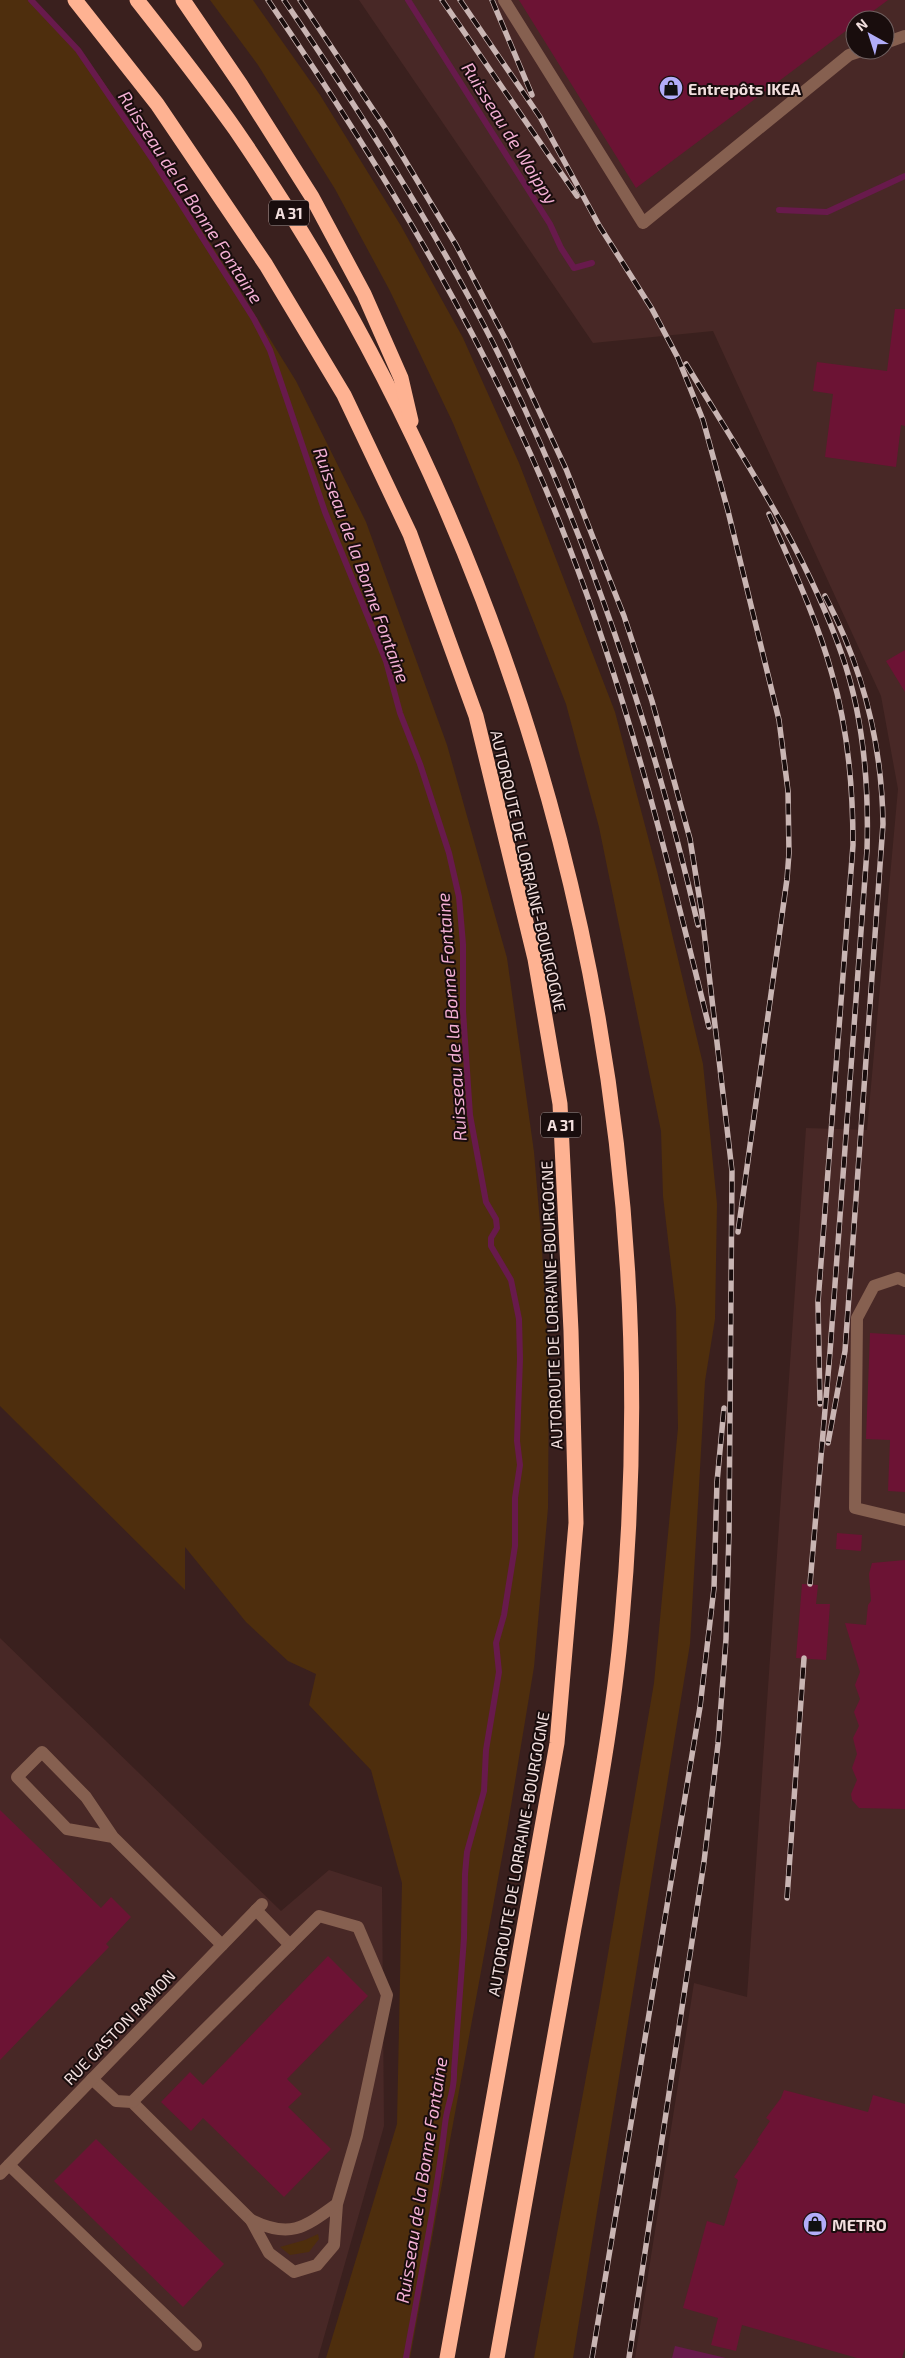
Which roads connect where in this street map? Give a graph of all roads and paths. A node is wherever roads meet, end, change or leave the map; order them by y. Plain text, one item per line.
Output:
1 (75, 0) edge
2 (137, 0) edge
3 (183, 0) edge
4 (504, 0) edge
5 (845, 58) edge
6 (416, 442) junction
7 (905, 1281) edge
8 (905, 1520) edge
9 (113, 1837) junction
10 (290, 1945) junction
11 (222, 1946) junction
12 (92, 2079) junction
13 (132, 2102) junction
14 (4, 2169) edge
15 (337, 2204) junction
16 (251, 2220) junction
17 (196, 2345) dead end
18 (447, 2358) edge
19 (497, 2358) edge

1 - 18 highway, AUTOROUTE DE LORRAINE-BOURGOGNE / A 31
2 - 6 highway, AUTOROUTE DE LORRAINE-BOURGOGNE / A 31
3 - 6 highway
4 - 5 street
6 - 19 highway, AUTOROUTE DE LORRAINE-BOURGOGNE / A 31
7 - 8 street
9 - 9 street
9 - 11 street
10 - 11 street, RUE GASTON RAMON
10 - 13 street
10 - 15 street
11 - 12 street, RUE GASTON RAMON
12 - 13 street
12 - 14 street, RUE GASTON RAMON
13 - 16 street
14 - 17 street
15 - 16 street
15 - 16 street

